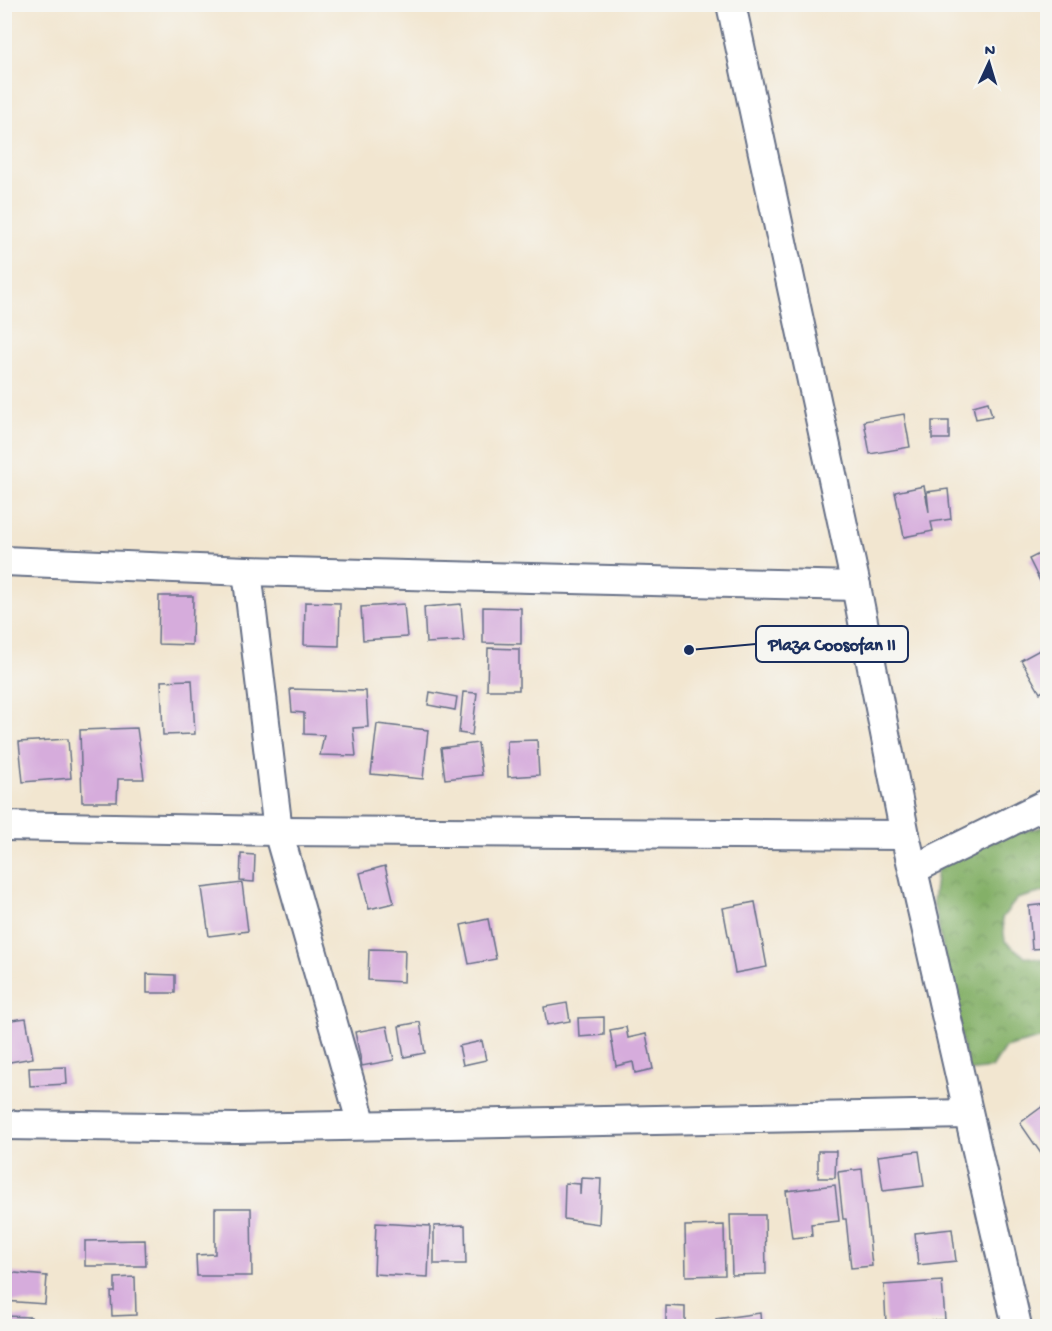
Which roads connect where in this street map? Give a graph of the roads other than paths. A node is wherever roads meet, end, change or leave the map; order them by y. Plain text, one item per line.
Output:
1 (731, 4) edge
2 (4, 561) edge
3 (247, 571) junction
4 (856, 586) junction
5 (1047, 802) edge
6 (4, 826) edge
7 (278, 831) junction
8 (905, 835) junction
9 (914, 869) junction
10 (968, 1114) junction
11 (4, 1125) edge
12 (362, 1125) junction
13 (1017, 1326) edge

1 - 4 street
2 - 3 street
3 - 4 street
3 - 7 street
4 - 8 street
5 - 9 street
6 - 7 street
7 - 8 street
7 - 12 street
8 - 9 street
9 - 10 street
10 - 12 street
10 - 13 street
11 - 12 street

